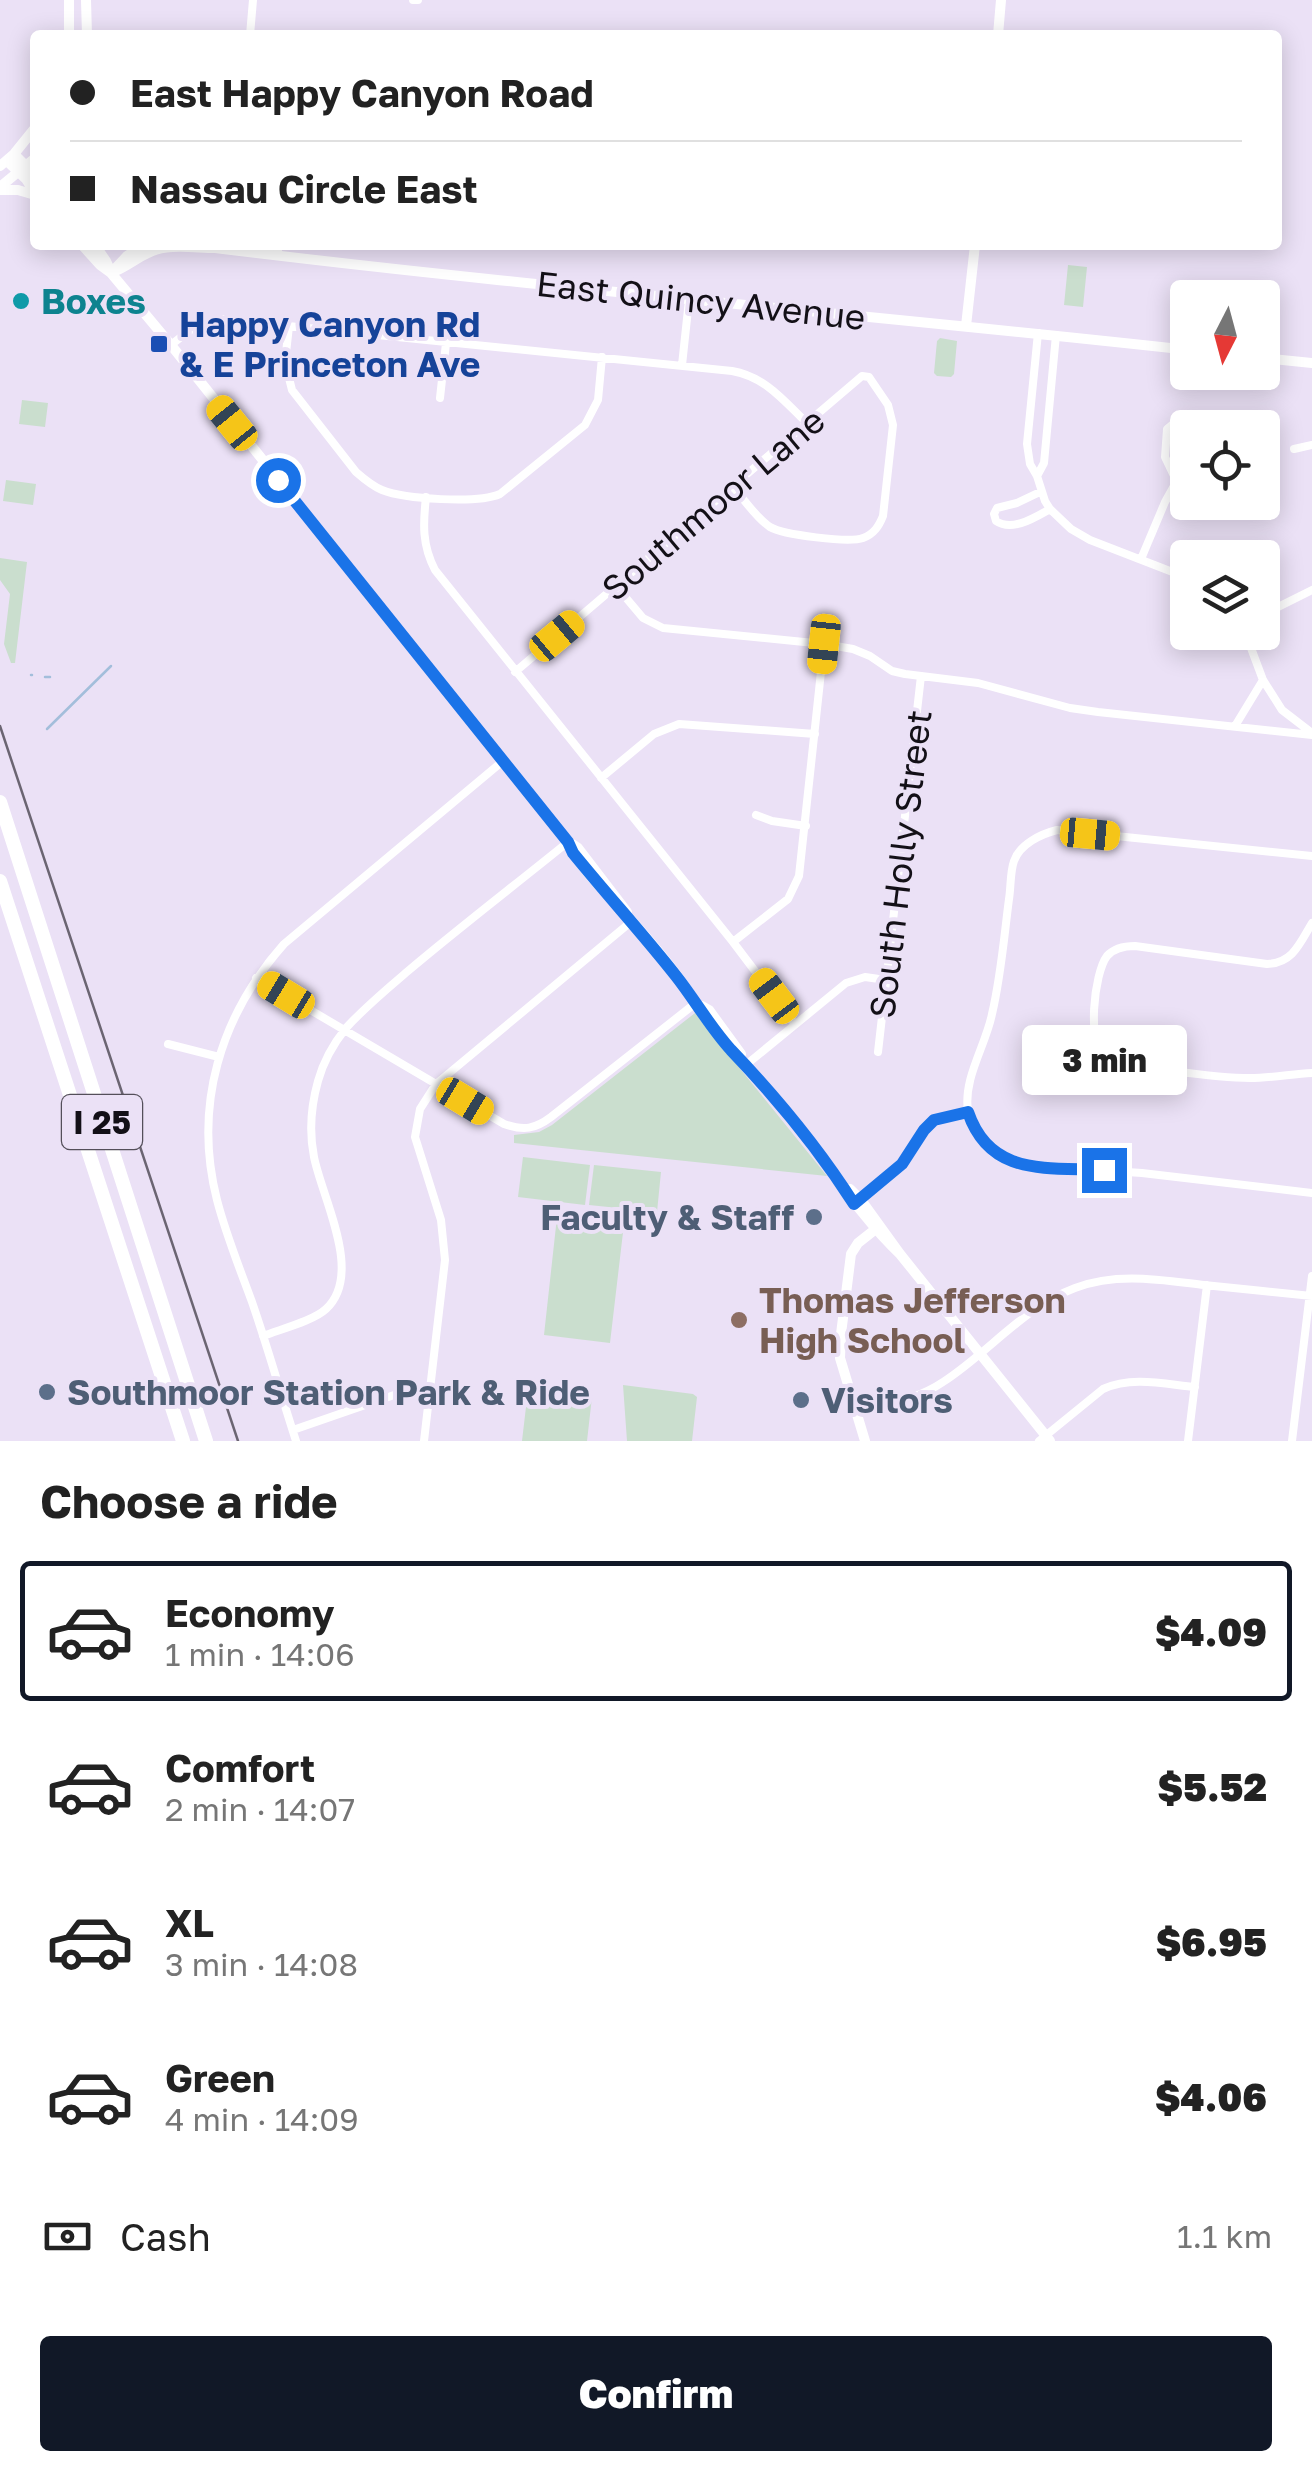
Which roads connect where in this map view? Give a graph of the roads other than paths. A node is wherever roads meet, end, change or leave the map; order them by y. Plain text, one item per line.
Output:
1 (69, 0) edge
2 (86, 0) edge
3 (252, 0) edge
4 (1002, 0) edge
5 (69, 30) edge
6 (86, 30) edge
7 (250, 30) edge
8 (999, 30) edge
9 (30, 134) edge
10 (7, 160) edge
11 (29, 168) edge
12 (0, 189) edge
13 (30, 193) edge
14 (87, 250) edge
15 (98, 250) edge
16 (137, 250) edge
17 (155, 250) edge
18 (264, 250) edge
19 (278, 250) edge
20 (974, 250) edge
21 (111, 273) junction
22 (688, 300) junction
23 (289, 326) junction
24 (966, 326) junction
25 (1038, 333) junction
26 (1056, 335) junction
27 (446, 343) junction
28 (170, 345) junction
29 (1170, 348) edge
30 (602, 357) junction
31 (1280, 360) edge
32 (1312, 363) edge
33 (682, 365) junction
34 (440, 398) dead end
35 (808, 424) junction
36 (1170, 427) edge
37 (1312, 444) edge
38 (1294, 449) dead end
39 (1170, 468) edge
40 (1037, 476) junction
41 (733, 486) junction
42 (1040, 492) junction
43 (1170, 493) edge
44 (426, 496) junction
45 (1050, 509) junction
46 (1141, 559) junction
47 (1170, 571) edge
48 (616, 586) junction
49 (1312, 590) edge
50 (1280, 606) edge
51 (824, 644) junction
52 (1252, 650) edge
53 (515, 672) junction
54 (921, 676) junction
55 (1263, 680) junction
56 (1234, 726) junction
57 (815, 734) junction
58 (1312, 734) edge
59 (503, 761) junction
60 (601, 778) junction
61 (0, 802) edge
62 (756, 815) dead end
63 (806, 826) junction
64 (568, 842) junction
65 (1312, 856) edge
66 (0, 880) edge
67 (632, 921) junction
68 (1312, 923) edge
69 (733, 942) junction
70 (256, 978) junction
71 (886, 980) junction
72 (697, 1002) junction
73 (794, 1024) junction
74 (344, 1030) junction
75 (168, 1044) dead end
76 (878, 1052) dead end
77 (219, 1058) junction
78 (747, 1064) junction
79 (1312, 1073) edge
80 (436, 1084) junction
81 (968, 1112) junction
82 (1312, 1193) edge
83 (858, 1202) junction
84 (878, 1228) junction
85 (1312, 1276) edge
86 (1207, 1285) junction
87 (1311, 1296) edge
88 (264, 1336) junction
89 (980, 1355) junction
90 (1195, 1387) junction
91 (430, 1395) junction
92 (857, 1414) junction
93 (293, 1430) junction
94 (1045, 1439) edge
95 (183, 1441) edge
96 (206, 1441) edge
97 (296, 1441) edge
98 (424, 1441) edge
99 (865, 1441) edge
100 (1188, 1441) edge
101 (1292, 1441) edge

1 - 5 street
2 - 6 street
3 - 7 street
4 - 8 street
9 - 10 street
10 - 11 street
11 - 12 street
12 - 13 street
14 - 21 street
15 - 21 street
16 - 21 street
17 - 21 street, East Quincy Avenue
18 - 19 street, East Quincy Avenue
19 - 22 street, East Quincy Avenue
20 - 24 street
21 - 28 street
22 - 24 street, East Quincy Avenue
22 - 33 street
23 - 27 street
23 - 28 street
23 - 44 street
24 - 25 street, East Quincy Avenue
25 - 26 street, East Quincy Avenue
25 - 40 street
26 - 29 street, East Quincy Avenue
26 - 40 street
27 - 30 street
27 - 34 street
28 - 59 street
30 - 33 street
30 - 44 street
31 - 32 street
33 - 35 street
35 - 41 street, Southmoor Lane
35 - 41 street, Southmoor Lane
36 - 39 street
37 - 38 street
40 - 42 street
41 - 48 street, Southmoor Lane
42 - 45 street
42 - 45 street
43 - 46 street
44 - 53 street
45 - 46 street
46 - 47 street
48 - 51 street
48 - 53 street, Southmoor Lane
49 - 50 street
51 - 54 street
51 - 57 street
52 - 55 street
53 - 60 street
54 - 56 street
54 - 71 street, South Holly Street
55 - 56 street
55 - 58 street
56 - 58 street
57 - 60 street
57 - 63 street
59 - 64 street
59 - 70 street
60 - 69 street
61 - 96 highway, I 25
62 - 63 street
63 - 69 street
64 - 67 street
64 - 74 street
65 - 81 street
66 - 95 highway, I 25
67 - 72 street
67 - 80 street
68 - 79 street
69 - 73 street
70 - 74 street
70 - 77 street
71 - 73 street
71 - 76 street, South Holly Street
72 - 78 street
72 - 80 street
73 - 78 street
74 - 80 street
74 - 88 street
75 - 77 street
77 - 88 street
78 - 83 street
80 - 91 street
81 - 82 street
81 - 83 street
83 - 84 street
84 - 89 street
84 - 92 street
85 - 87 street
86 - 87 street
86 - 89 street
86 - 90 street
87 - 101 street
88 - 93 street
89 - 92 street
89 - 94 street
90 - 94 street
90 - 100 street
91 - 93 street
91 - 98 street
92 - 99 street
93 - 97 street

